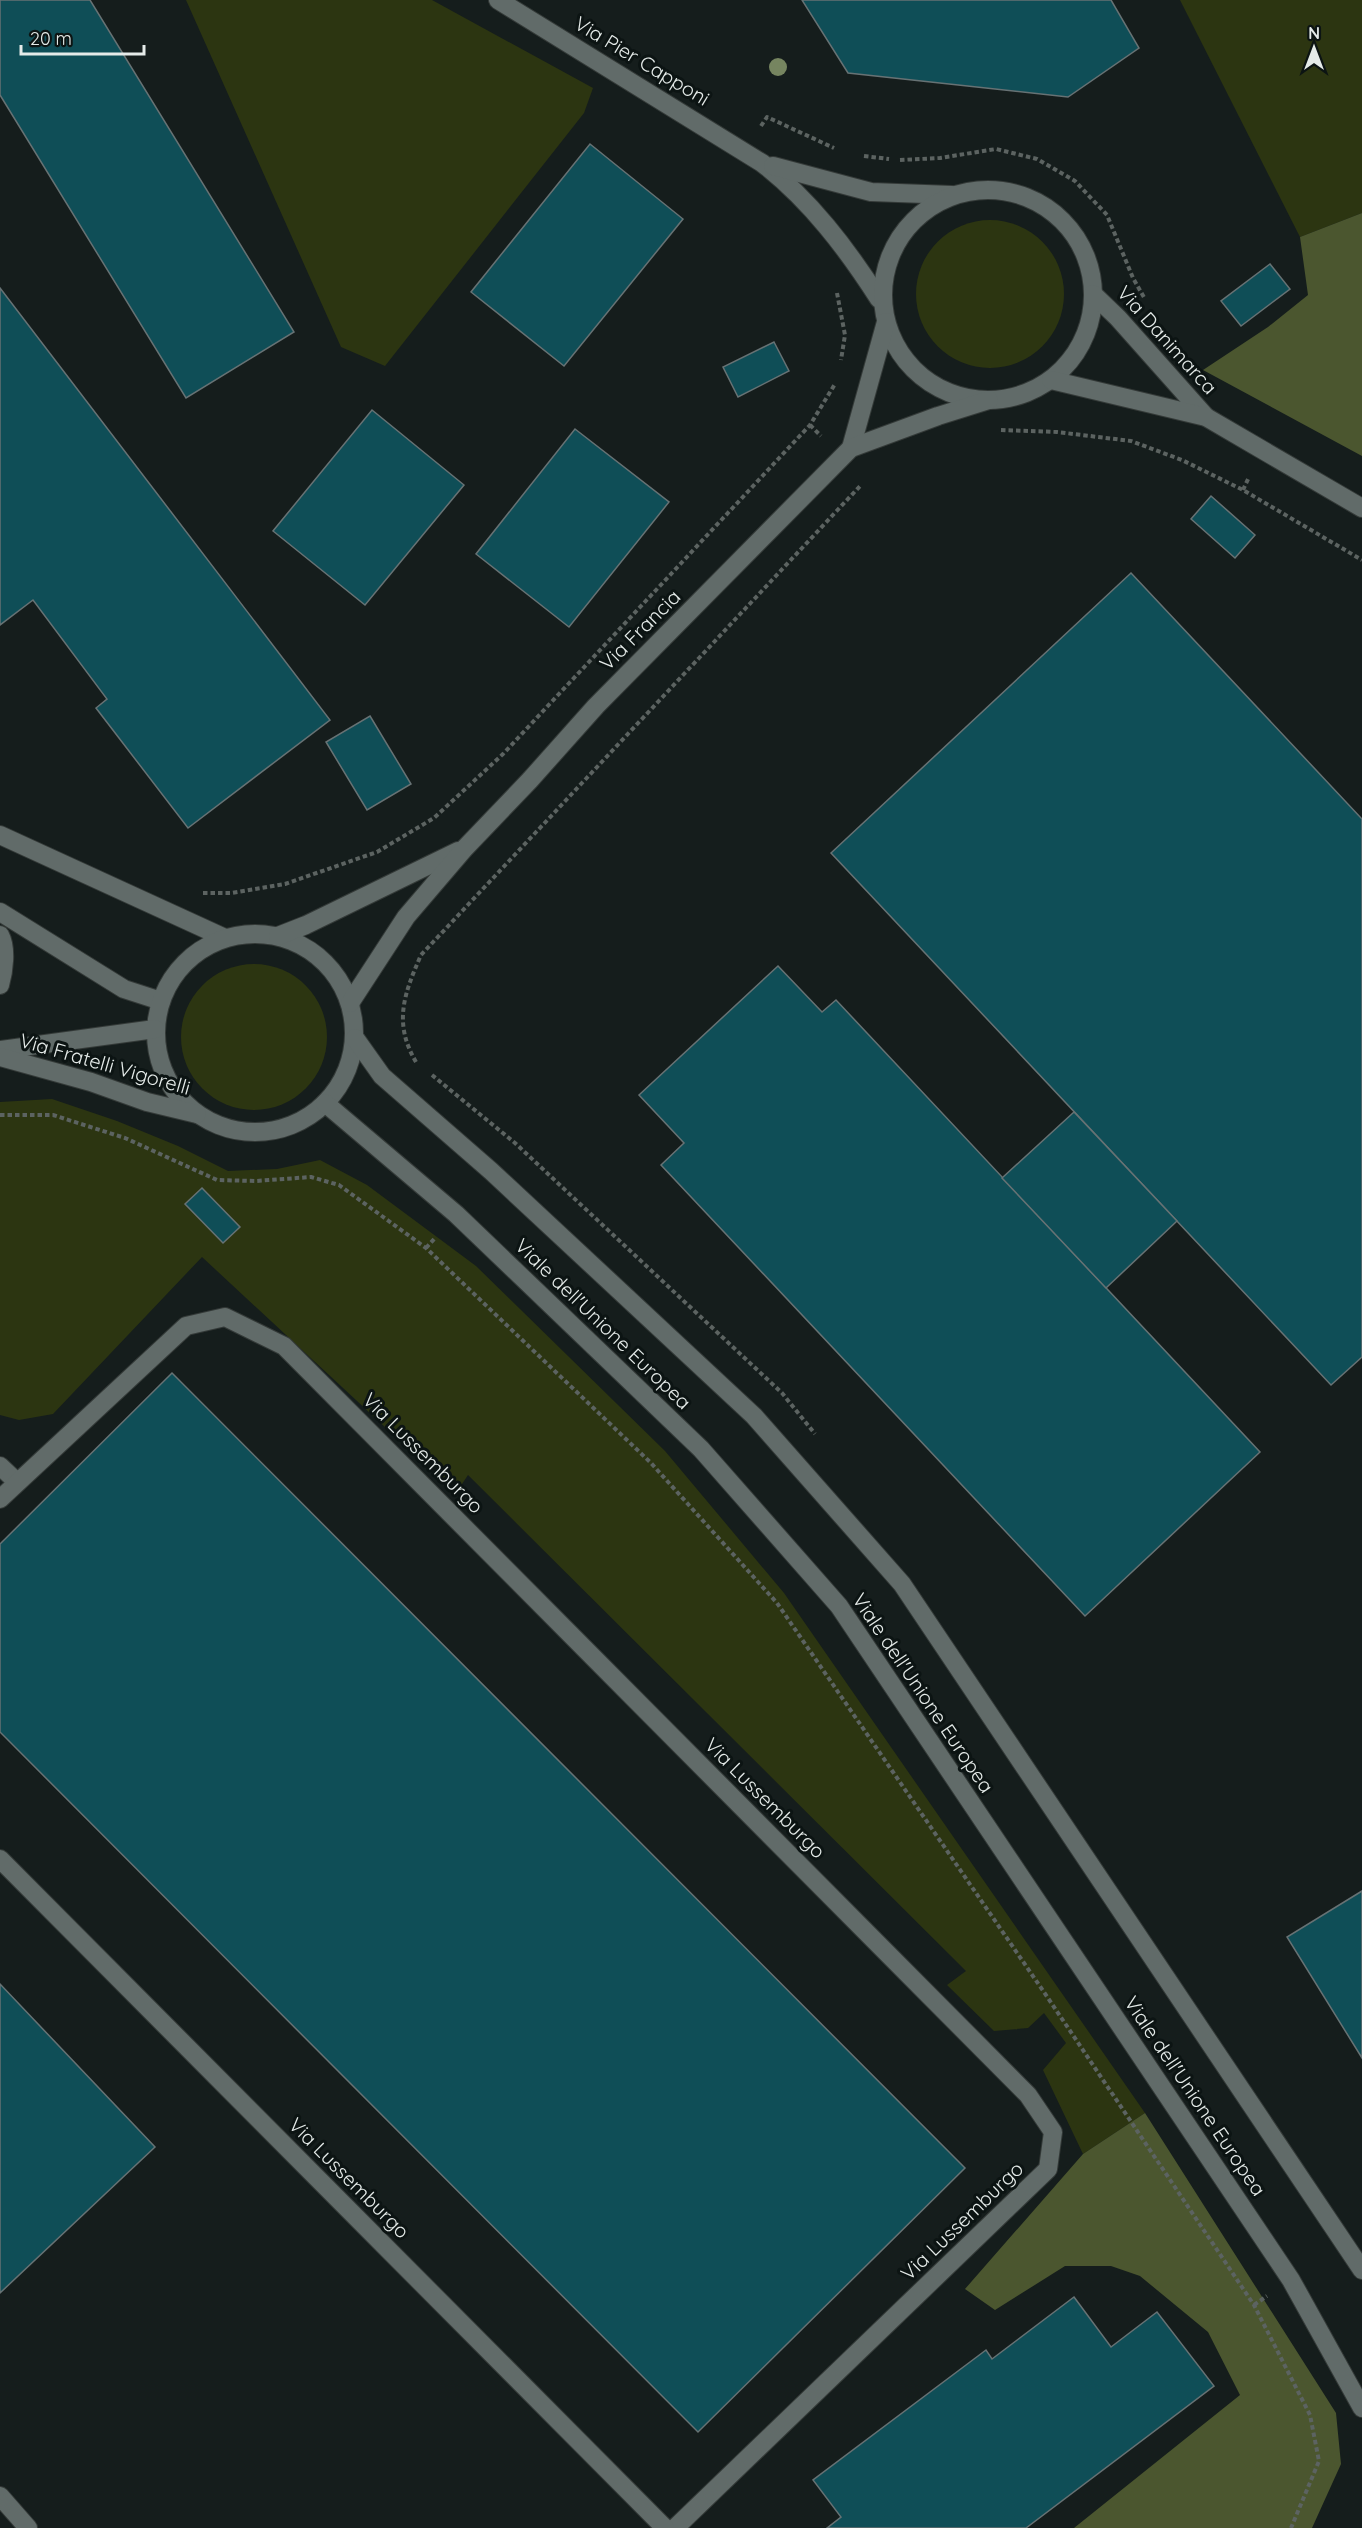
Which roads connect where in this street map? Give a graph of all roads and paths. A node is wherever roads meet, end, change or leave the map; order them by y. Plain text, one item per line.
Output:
1 (498, 0) edge
2 (767, 117) dead end
3 (844, 153) dead end
4 (854, 154) dead end
5 (762, 163) junction
6 (957, 195) junction
7 (836, 289) dead end
8 (1094, 294) junction
9 (879, 299) junction
10 (1148, 303) dead end
11 (886, 322) junction
12 (840, 368) dead end
13 (838, 380) dead end
14 (1051, 380) junction
15 (988, 400) junction
16 (1206, 417) junction
17 (992, 430) dead end
18 (851, 448) junction
19 (865, 481) dead end
20 (1362, 508) edge
21 (1362, 560) edge
22 (0, 835) edge
23 (465, 848) junction
24 (199, 893) dead end
25 (0, 912) edge
26 (0, 935) edge
27 (278, 936) junction
28 (225, 938) junction
29 (0, 985) edge
30 (161, 1000) junction
31 (350, 1003) junction
32 (155, 1029) junction
33 (355, 1038) junction
34 (0, 1050) edge
35 (0, 1057) edge
36 (325, 1103) junction
37 (197, 1114) junction
38 (0, 1115) edge
39 (817, 1437) dead end
40 (0, 1466) edge
41 (17, 1482) junction
42 (0, 1499) edge
43 (0, 1859) edge
44 (1362, 2270) edge
45 (1362, 2408) edge
46 (0, 2496) edge
47 (28, 2528) edge
48 (665, 2528) edge
49 (675, 2528) edge
50 (1291, 2528) edge

1 - 5 street, Via Pier Capponi
2 - 3 path
4 - 10 path
5 - 6 street, Via Pier Capponi
5 - 9 street, Via Pier Capponi
6 - 8 street, Via Pier Capponi
6 - 9 street, Via Pier Capponi
7 - 12 path
8 - 14 street, Via Pier Capponi
8 - 16 street, Via Danimarca
9 - 11 street, Via Pier Capponi
11 - 15 street, Via Pier Capponi
11 - 18 street, Via Francia
13 - 24 path
14 - 15 street, Via Pier Capponi
14 - 16 street, Via Danimarca
15 - 18 street, Via Francia
16 - 20 street, Via Danimarca
17 - 21 path
18 - 23 street, Via Francia
19 - 39 path
22 - 28 street
23 - 27 street, Via Francia
23 - 31 street, Via Francia
25 - 30 street
26 - 29 street
27 - 28 street, Viale dell'Unione Europea
27 - 31 street, Viale dell'Unione Europea
28 - 30 street, Viale dell'Unione Europea
30 - 32 street, Viale dell'Unione Europea
31 - 33 street, Viale dell'Unione Europea
32 - 34 street, Via Fratelli Vigorelli
32 - 37 street, Viale dell'Unione Europea
33 - 36 street, Viale dell'Unione Europea
33 - 44 street, Viale dell'Unione Europea
35 - 37 street, Via Fratelli Vigorelli
36 - 37 street, Viale dell'Unione Europea
36 - 45 street, Viale dell'Unione Europea
38 - 50 path
40 - 41 street
41 - 42 street, Via Lussemburgo
41 - 49 street, Via Lussemburgo
43 - 48 street, Via Lussemburgo
46 - 47 street

